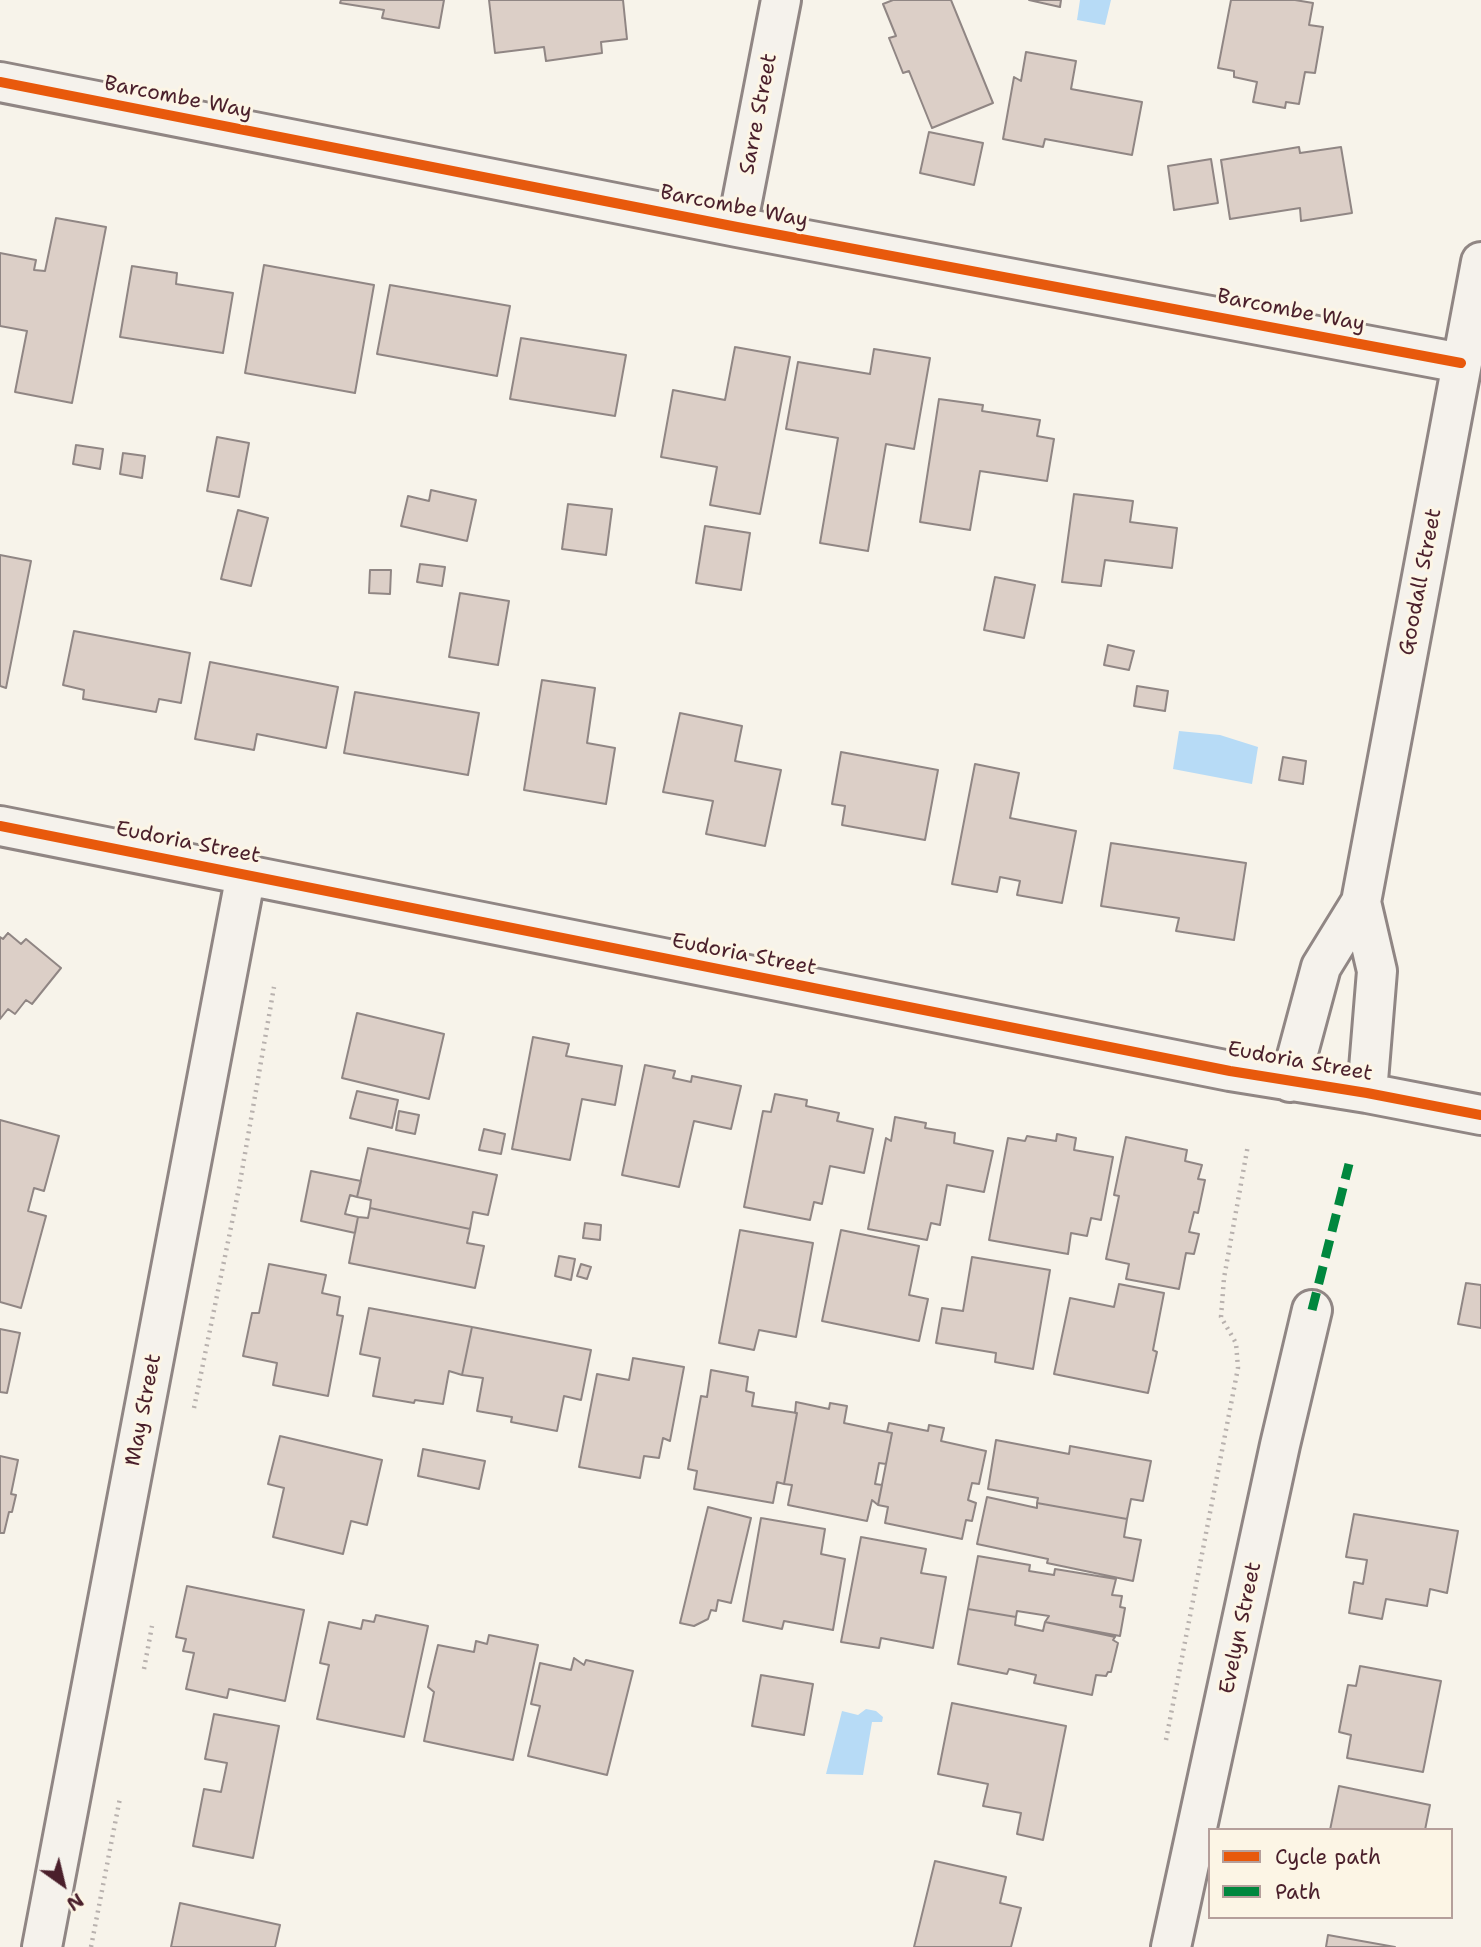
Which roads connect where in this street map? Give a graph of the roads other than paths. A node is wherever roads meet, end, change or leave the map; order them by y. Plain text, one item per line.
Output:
1 (781, 0) edge
2 (1, 82) edge
3 (737, 227) junction
4 (1481, 262) edge
5 (1461, 363) junction
6 (0, 826) edge
7 (246, 874) junction
8 (1361, 902) junction
9 (1290, 1082) junction
10 (1367, 1093) junction
11 (1481, 1115) edge
12 (1312, 1310) dead end
13 (42, 1947) edge
14 (1171, 1947) edge

1 - 3 street, Sarre Street
2 - 3 street, Barcombe Way
3 - 5 street, Barcombe Way
4 - 5 street, Goodall Street
5 - 8 street, Goodall Street
6 - 7 street, Eudoria Street
7 - 9 street, Eudoria Street
7 - 13 street, May Street
8 - 9 street, Goodall Street
8 - 10 street, Goodall Street
9 - 10 street, Eudoria Street
10 - 11 street, Eudoria Street
12 - 14 street, Evelyn Street

